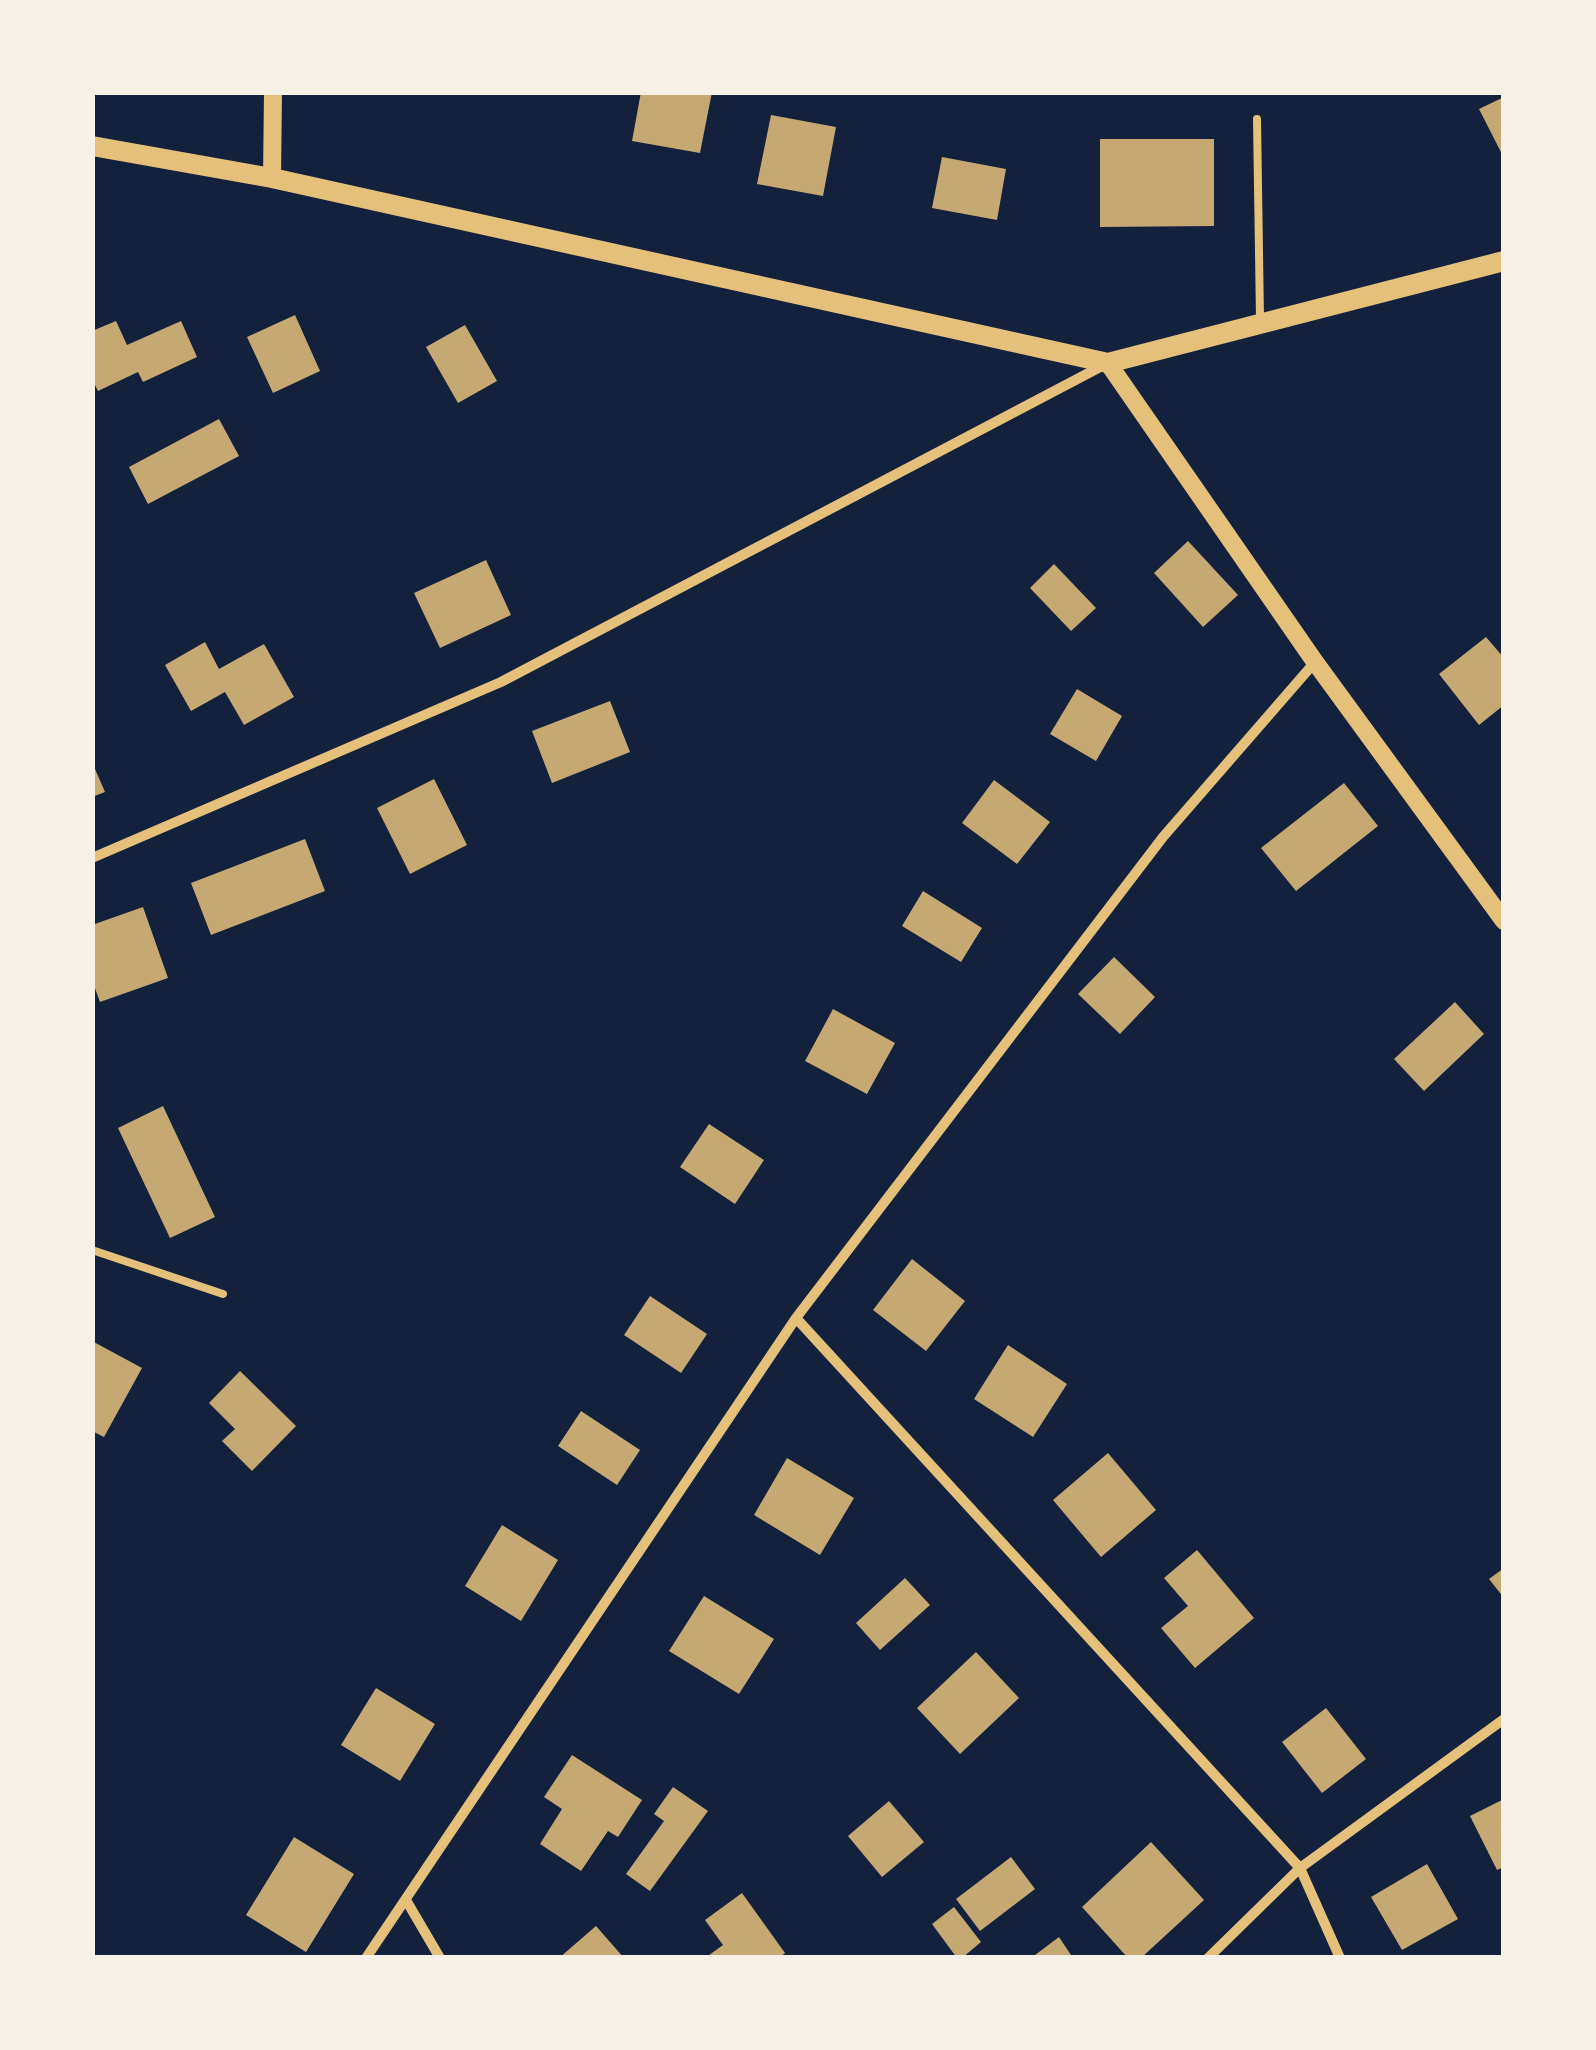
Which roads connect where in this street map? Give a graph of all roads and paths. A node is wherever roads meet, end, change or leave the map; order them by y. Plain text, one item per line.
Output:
1 (273, 92) edge
2 (1257, 119) dead end
3 (92, 146) edge
4 (272, 178) junction
5 (1504, 261) edge
6 (1260, 324) junction
7 (1108, 363) junction
8 (1315, 662) junction
9 (92, 858) edge
10 (1504, 921) edge
11 (92, 1250) edge
12 (223, 1294) dead end
13 (796, 1318) junction
14 (1504, 1718) edge
15 (1300, 1868) junction
16 (406, 1900) junction
17 (366, 1958) edge
18 (440, 1958) edge
19 (1208, 1958) edge
20 (1340, 1958) edge

1 - 4 street
2 - 6 lane
3 - 4 main road
4 - 7 main road
5 - 6 main road
6 - 7 main road
7 - 8 street
7 - 9 street
8 - 10 street
8 - 13 street
11 - 12 lane
13 - 15 street
13 - 16 street
14 - 15 street
15 - 19 street
15 - 20 street
16 - 17 street
16 - 18 street

